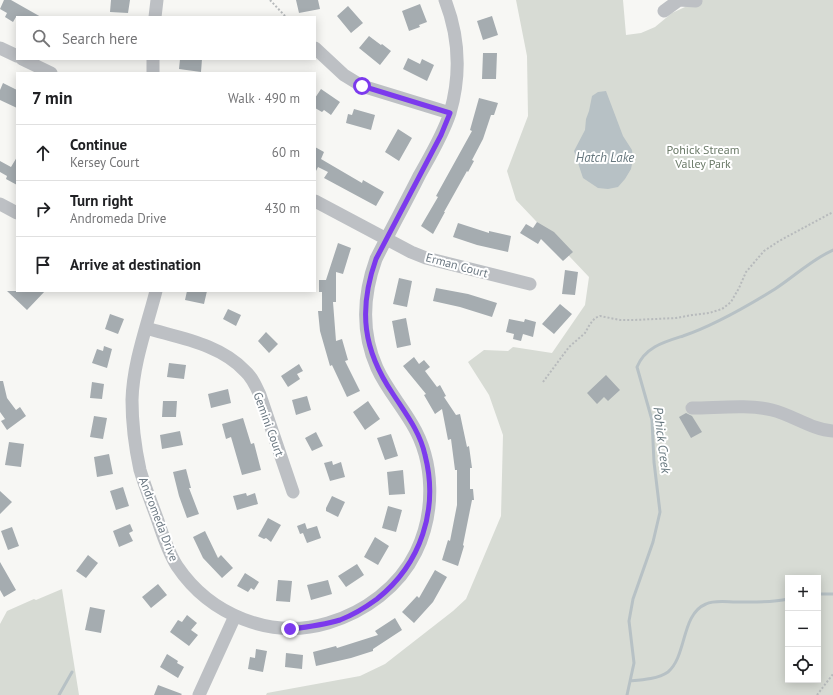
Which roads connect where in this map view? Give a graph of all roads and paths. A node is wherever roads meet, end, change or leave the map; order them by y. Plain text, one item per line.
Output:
1 (156, 0) edge
2 (270, 0) edge
3 (445, 0) edge
4 (679, 0) edge
5 (696, 1) edge
6 (664, 11) dead end
7 (155, 16) edge
8 (285, 16) edge
9 (0, 48) edge
10 (316, 49) edge
11 (16, 56) edge
12 (24, 60) edge
13 (153, 60) edge
14 (49, 72) edge
15 (153, 72) edge
16 (450, 113) junction
17 (316, 202) edge
18 (0, 204) edge
19 (16, 212) edge
20 (833, 212) edge
21 (386, 238) junction
22 (530, 284) dead end
23 (156, 292) edge
24 (146, 328) junction
25 (542, 382) dead end
26 (692, 408) dead end
27 (833, 431) edge
28 (293, 492) dead end
29 (235, 616) junction
30 (833, 674) edge
31 (199, 695) edge
32 (817, 695) edge

1 - 7 street
2 - 8 path
3 - 16 street, Andromeda Drive
4 - 5 street
4 - 6 street
9 - 11 street
10 - 16 street
12 - 14 street
13 - 15 street
16 - 21 street, Andromeda Drive
17 - 21 street, Erman Court
18 - 19 street
20 - 25 path
21 - 22 street, Erman Court
21 - 29 street, Andromeda Drive
23 - 24 street, Andromeda Drive
24 - 28 street, Gemini Court
24 - 29 street, Andromeda Drive
26 - 27 street
29 - 31 street
30 - 32 path

